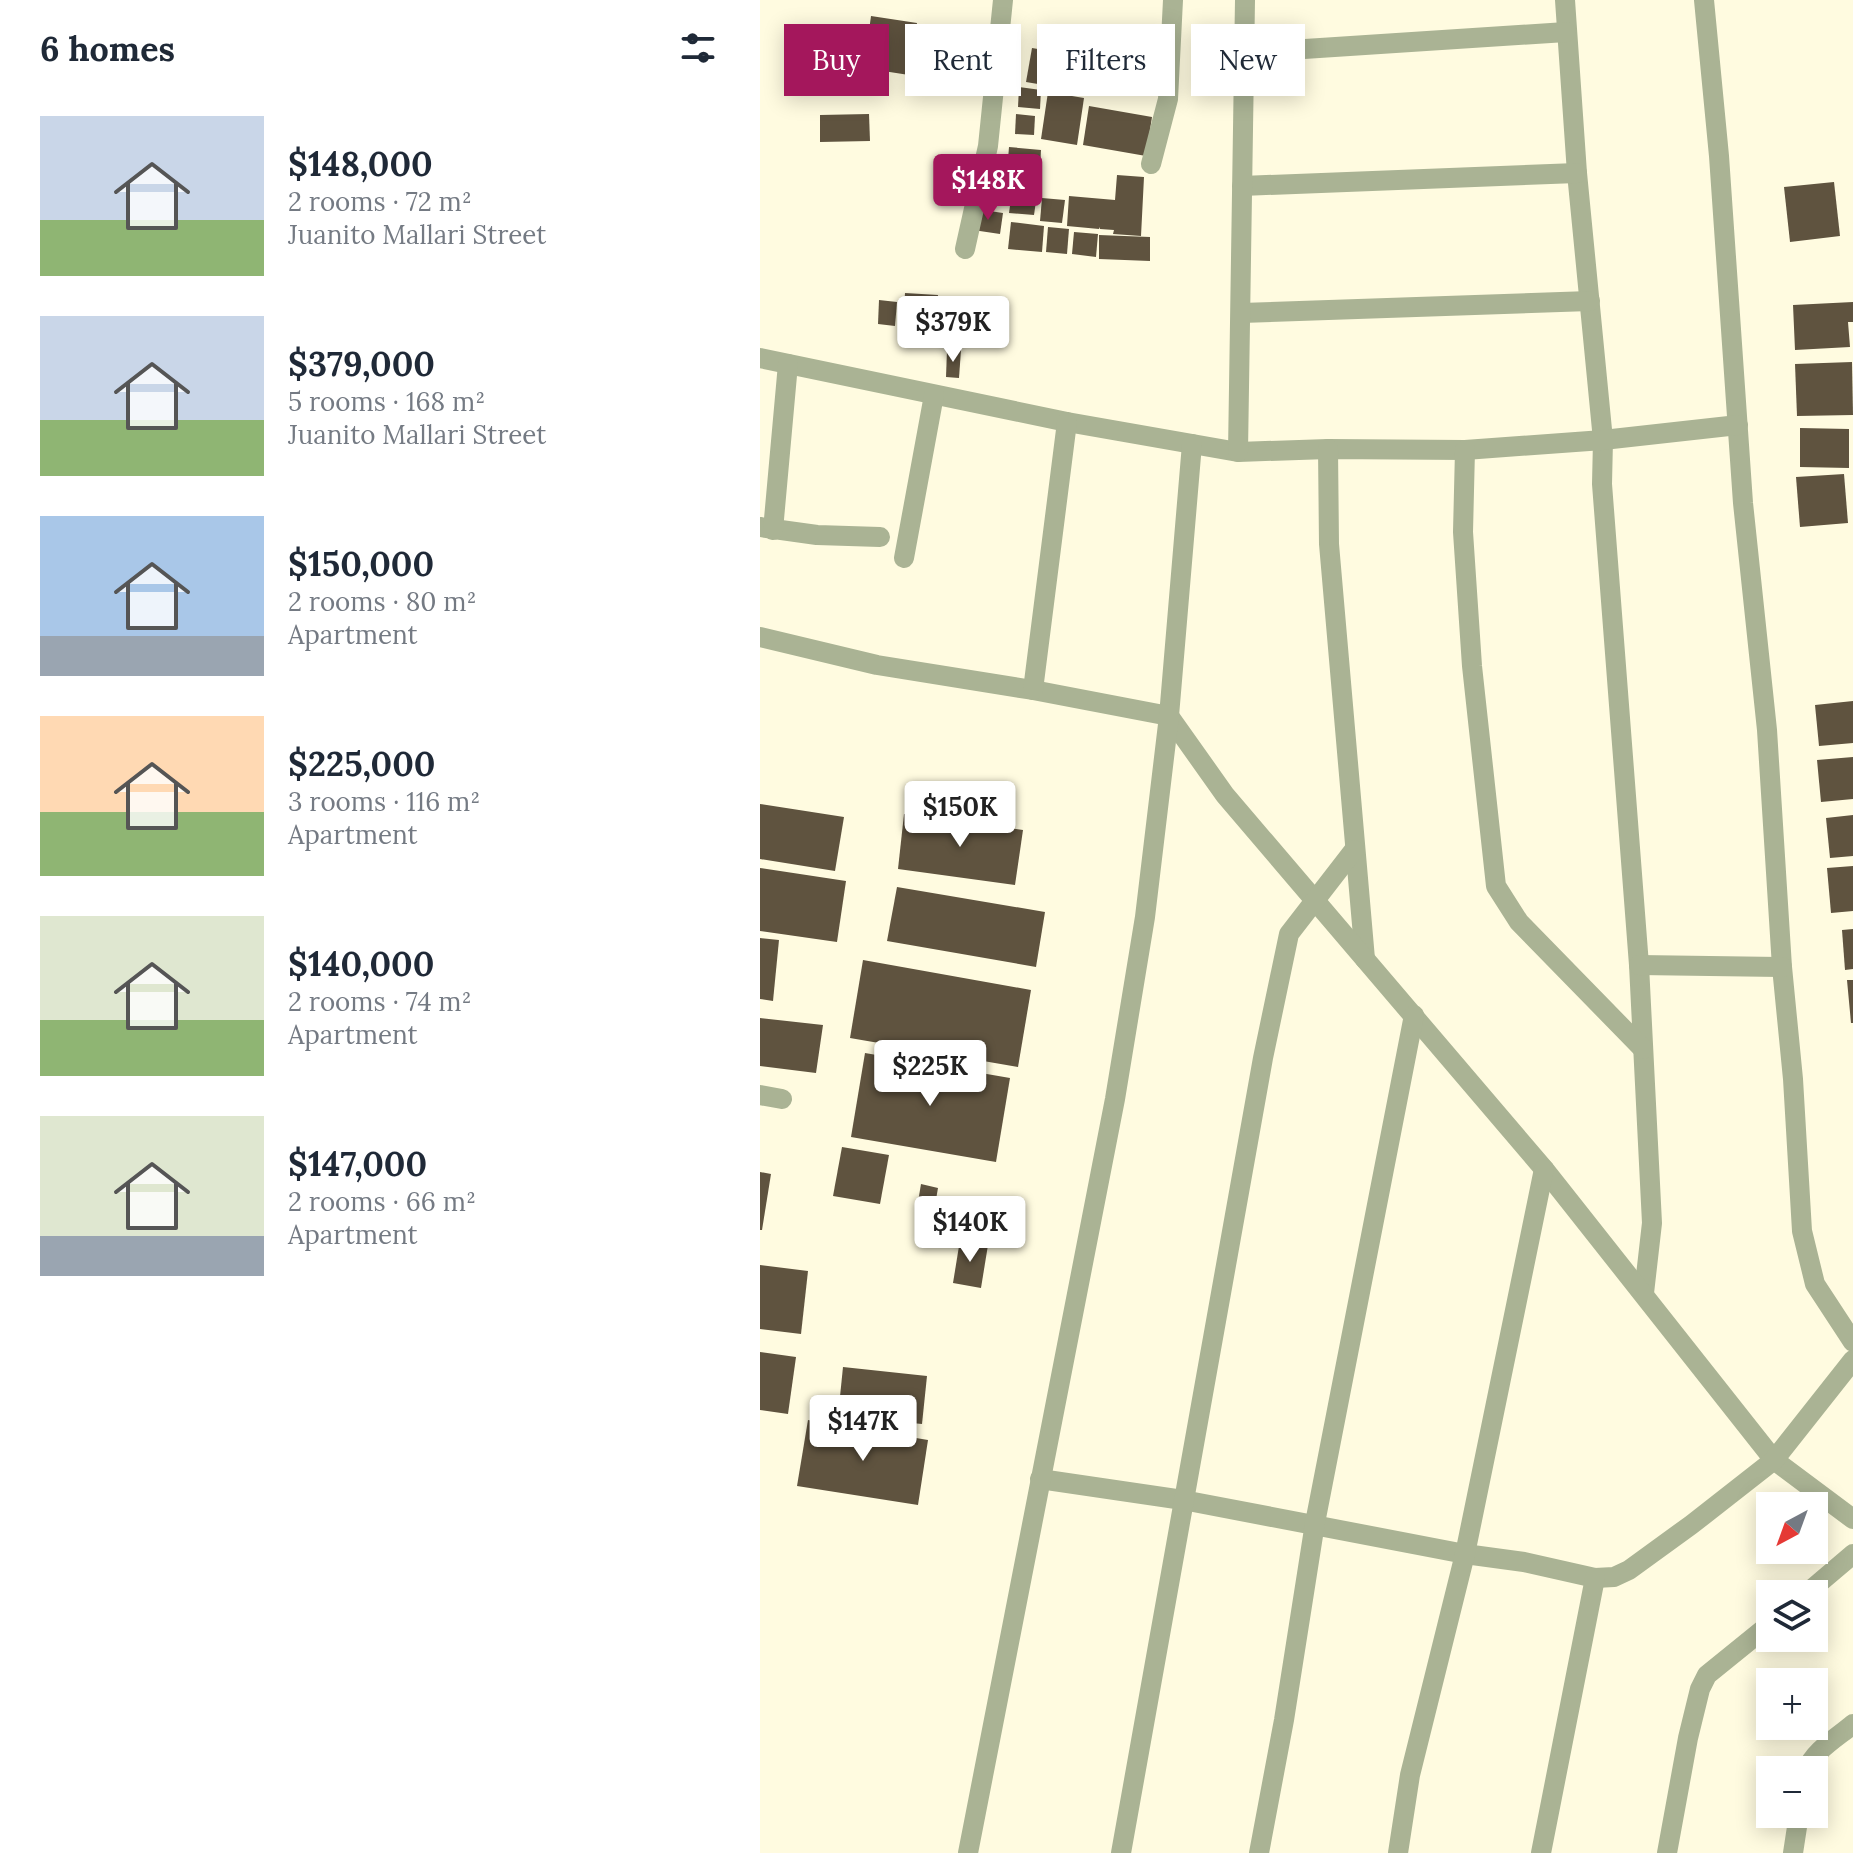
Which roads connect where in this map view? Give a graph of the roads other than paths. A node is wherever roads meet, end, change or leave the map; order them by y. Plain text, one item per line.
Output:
1 (1003, 0) edge
2 (1173, 0) edge
3 (1245, 0) edge
4 (1565, 0) edge
5 (1704, 0) edge
6 (1244, 24) edge
7 (1566, 32) junction
8 (1305, 49) edge
9 (1242, 96) edge
10 (1151, 164) dead end
11 (1577, 173) junction
12 (1242, 186) junction
13 (965, 249) dead end
14 (1590, 301) junction
15 (1241, 313) junction
16 (760, 358) edge
17 (788, 364) junction
18 (934, 395) junction
19 (1067, 422) junction
20 (1738, 425) junction
21 (1603, 440) junction
22 (1192, 444) junction
23 (1328, 449) junction
24 (1465, 450) junction
25 (1238, 452) junction
26 (767, 529) edge
27 (880, 537) dead end
28 (904, 558) dead end
29 (760, 637) edge
30 (1033, 690) junction
31 (1169, 716) junction
32 (1354, 850) junction
33 (1315, 902) junction
34 (1365, 959) junction
35 (1639, 965) junction
36 (1782, 967) junction
37 (1414, 1015) junction
38 (1643, 1049) junction
39 (760, 1095) edge
40 (782, 1099) dead end
41 (1544, 1169) junction
42 (1644, 1293) junction
43 (1853, 1342) edge
44 (1853, 1360) edge
45 (1774, 1460) junction
46 (1040, 1479) junction
47 (1183, 1500) junction
48 (1853, 1519) edge
49 (1315, 1523) junction
50 (1465, 1554) junction
51 (1853, 1554) edge
52 (1595, 1578) junction
53 (1822, 1580) edge
54 (1756, 1635) edge
55 (1853, 1724) edge
56 (1816, 1756) edge
57 (1797, 1828) edge
58 (968, 1853) edge
59 (1121, 1853) edge
60 (1259, 1853) edge
61 (1398, 1853) edge
62 (1541, 1853) edge
63 (1667, 1853) edge
64 (1793, 1853) edge

1 - 13 street
2 - 10 street
3 - 6 street
4 - 7 street
5 - 20 street
7 - 8 street
7 - 11 street
9 - 12 street
11 - 12 street
11 - 14 street
12 - 15 street
14 - 15 street
14 - 21 street
15 - 25 street
16 - 17 street
17 - 18 street
17 - 26 street
18 - 19 street
18 - 28 street
19 - 22 street
19 - 30 street
20 - 21 street
20 - 36 street
21 - 24 street
21 - 35 street
22 - 25 street
22 - 31 street
23 - 24 street
23 - 25 street
23 - 32 street
24 - 38 street
26 - 27 street
29 - 30 street
30 - 31 street
31 - 33 street
31 - 46 street
32 - 33 street
32 - 34 street
33 - 34 street
33 - 47 street
34 - 37 street
35 - 36 street
35 - 38 street
36 - 43 street
37 - 41 street
37 - 49 street
38 - 42 street
39 - 40 street
41 - 42 street
41 - 50 street
42 - 45 street
44 - 45 street
45 - 48 street
45 - 52 street
46 - 47 street
46 - 58 street
47 - 49 street
47 - 59 street
49 - 50 street
49 - 60 street
50 - 52 street
50 - 61 street
51 - 53 street
52 - 62 street
54 - 63 street
55 - 56 street
57 - 64 street

